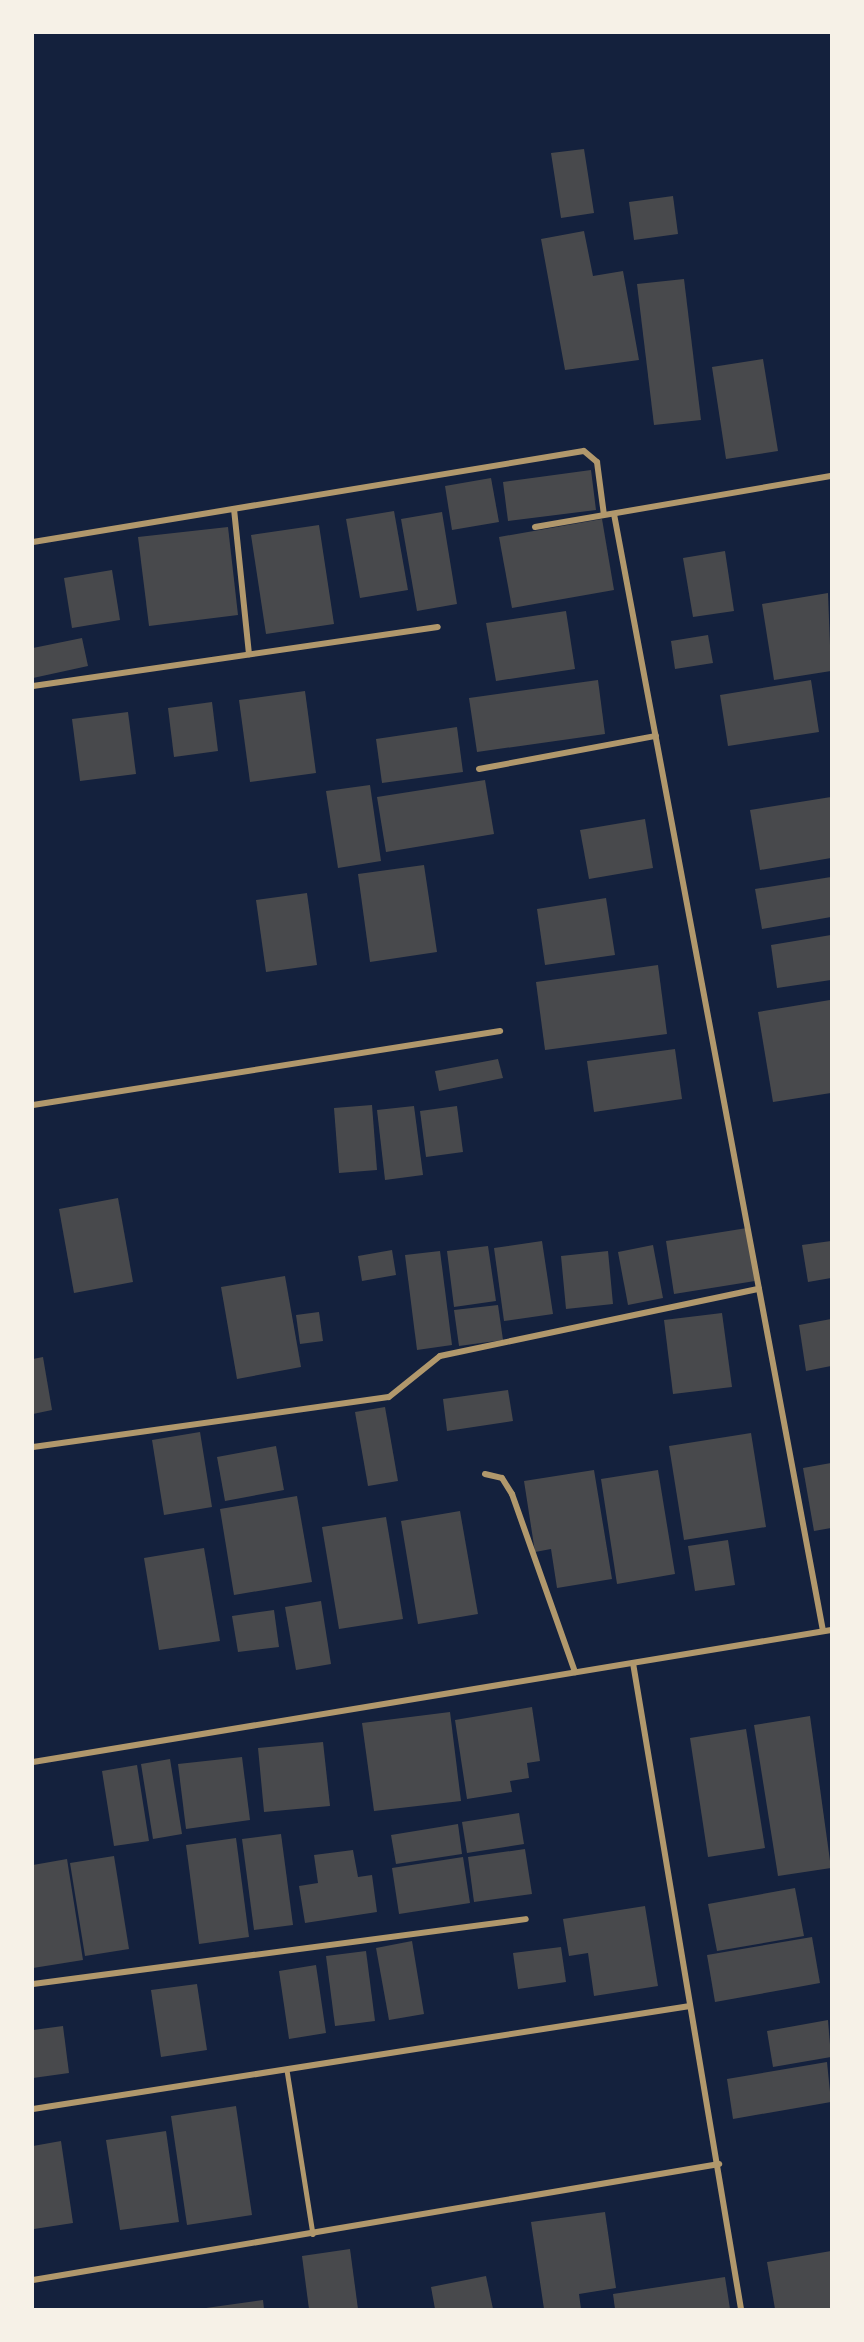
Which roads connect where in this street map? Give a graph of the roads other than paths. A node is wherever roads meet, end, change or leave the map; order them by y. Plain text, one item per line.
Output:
1 (831, 476) edge
2 (234, 509) junction
3 (614, 514) junction
4 (604, 515) junction
5 (535, 527) dead end
6 (33, 542) edge
7 (438, 627) dead end
8 (249, 654) junction
9 (33, 686) edge
10 (656, 736) junction
11 (479, 769) dead end
12 (500, 1031) dead end
13 (33, 1105) edge
14 (759, 1289) junction
15 (33, 1447) edge
16 (485, 1474) dead end
17 (831, 1630) edge
18 (823, 1631) junction
19 (633, 1663) junction
20 (575, 1672) junction
21 (33, 1762) edge
22 (526, 1919) dead end
23 (33, 1984) edge
24 (690, 2006) junction
25 (287, 2070) junction
26 (33, 2109) edge
27 (719, 2164) junction
28 (313, 2234) junction
29 (33, 2280) edge
30 (741, 2309) edge

1 - 3 street
2 - 4 street
2 - 6 street
2 - 8 street
3 - 4 street
3 - 10 street
4 - 5 street
7 - 8 street
8 - 9 street
10 - 11 street
10 - 14 street
12 - 13 street
14 - 15 street
14 - 18 street
16 - 20 street
17 - 18 street
18 - 19 street
19 - 20 street
19 - 24 street
20 - 21 street
22 - 23 street
24 - 25 street
24 - 27 street
25 - 26 street
25 - 28 lane
27 - 28 street
27 - 30 street
28 - 29 street

